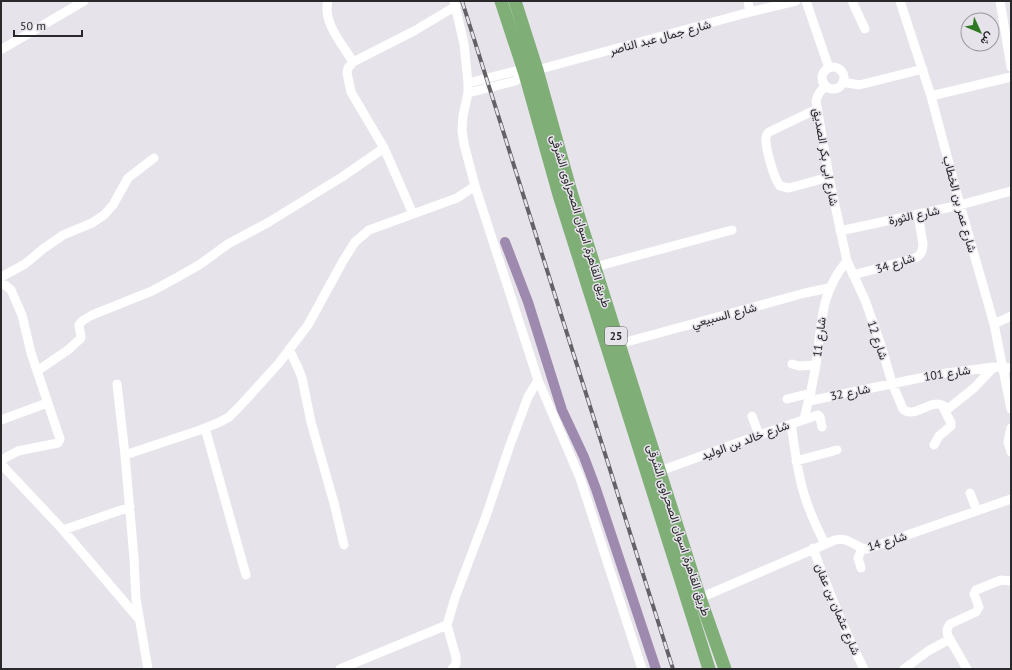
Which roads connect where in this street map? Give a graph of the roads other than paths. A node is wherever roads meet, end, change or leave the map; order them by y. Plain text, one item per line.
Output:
1 (84, 1) edge
2 (328, 1) edge
3 (501, 1) edge
4 (515, 1) edge
5 (748, 1) edge
6 (796, 1) edge
7 (806, 1) edge
8 (852, 1) edge
9 (900, 1) edge
10 (1000, 1) edge
11 (455, 4) edge
12 (750, 12) junction
13 (865, 29) dead end
14 (1, 48) edge
15 (353, 62) junction
16 (1011, 66) edge
17 (829, 68) junction
18 (923, 69) junction
19 (531, 72) junction
20 (1011, 77) edge
21 (843, 82) junction
22 (468, 83) junction
23 (825, 85) junction
24 (468, 93) junction
25 (931, 96) junction
26 (818, 109) junction
27 (384, 148) junction
28 (154, 158) dead end
29 (829, 177) junction
30 (475, 186) junction
31 (1011, 191) edge
32 (960, 205) junction
33 (413, 214) junction
34 (918, 214) junction
35 (732, 230) dead end
36 (840, 231) junction
37 (847, 261) junction
38 (595, 267) junction
39 (853, 275) junction
40 (1, 277) edge
41 (1, 284) edge
42 (829, 288) junction
43 (1011, 316) edge
44 (994, 324) junction
45 (619, 344) junction
46 (289, 350) junction
47 (792, 364) dead end
48 (816, 366) junction
49 (1002, 367) edge
50 (37, 371) junction
51 (538, 380) junction
52 (892, 383) junction
53 (117, 384) dead end
54 (810, 397) junction
55 (786, 399) dead end
56 (47, 403) junction
57 (942, 405) junction
58 (1011, 409) edge
59 (752, 416) dead end
60 (804, 419) junction
61 (1, 420) edge
62 (791, 424) junction
63 (822, 427) dead end
64 (205, 428) junction
65 (1011, 428) edge
66 (759, 435) junction
67 (934, 445) dead end
68 (837, 450) dead end
69 (1011, 452) edge
70 (125, 455) junction
71 (1, 460) edge
72 (796, 461) junction
73 (1, 464) edge
74 (660, 470) junction
75 (970, 492) dead end
76 (1011, 499) edge
77 (130, 507) junction
78 (977, 511) junction
79 (63, 530) junction
80 (825, 544) junction
81 (344, 545) dead end
82 (813, 548) junction
83 (862, 549) junction
84 (861, 568) dead end
85 (246, 575) dead end
86 (1011, 581) edge
87 (700, 598) junction
88 (139, 619) junction
89 (447, 625) junction
90 (950, 639) junction
91 (148, 669) edge
92 (340, 669) edge
93 (452, 669) edge
94 (642, 669) edge
95 (709, 669) edge
96 (725, 669) edge
97 (864, 669) edge
98 (904, 669) edge
99 (967, 669) edge

1 - 14 street
2 - 15 street
3 - 19 highway, طريق القاهرة, اسوان الصحراوى الشرقى / 25
4 - 19 highway, طريق القاهرة, اسوان الصحراوى الشرقى / 25
5 - 12 street
6 - 12 street, شارع جمال عبد الناصر
7 - 17 street
8 - 13 street
9 - 18 street, شارع عمر بن الخطاب
10 - 16 street
11 - 15 street
11 - 22 street
12 - 19 street, شارع جمال عبد الناصر
15 - 27 street
17 - 21 street
17 - 23 street
18 - 21 street
18 - 25 street, شارع عمر بن الخطاب
19 - 22 street, شارع جمال عبد الناصر
19 - 24 street, شارع جمال عبد الناصر
19 - 38 highway, طريق القاهرة, اسوان الصحراوى الشرقى / 25
19 - 95 highway, طريق القاهرة, اسوان الصحراوى الشرقى / 25
20 - 25 street
21 - 23 street
22 - 24 street
23 - 26 street, شارع ابى بكر الصديق
24 - 30 street
25 - 32 street, شارع عمر بن الخطاب
26 - 29 street, شارع ابى بكر الصديق
26 - 29 street
27 - 33 street
27 - 50 street
28 - 40 street
29 - 36 street, شارع ابى بكر الصديق
30 - 33 street
30 - 51 street
31 - 32 street, شارع الثورة
32 - 34 street, شارع الثورة
32 - 44 street, شارع عمر بن الخطاب
33 - 46 street
34 - 36 street, شارع الثورة
34 - 39 street, شارع 34
35 - 38 street
36 - 37 street, شارع 12
37 - 39 street, شارع 12
37 - 42 street, شارع 11
38 - 45 highway, طريق القاهرة, اسوان الصحراوى الشرقى / 25
39 - 52 street, شارع 12
41 - 50 street
42 - 45 street, شارع السبيعي
42 - 48 street, شارع 11
43 - 44 street
44 - 49 street, شارع عمر بن الخطاب
45 - 74 highway, طريق القاهرة, اسوان الصحراوى الشرقى / 25
46 - 64 street
46 - 81 street
47 - 48 street
48 - 54 street, شارع 11
49 - 52 street, شارع 101
49 - 57 street
49 - 58 street, شارع عمر بن الخطاب
50 - 56 street
51 - 89 street
51 - 94 street
52 - 54 street, شارع 32
52 - 57 street, شارع 12
53 - 70 street
54 - 55 street, شارع 32
54 - 60 street, شارع 11
56 - 61 street
56 - 71 street
57 - 67 street
59 - 66 street
60 - 62 street, شارع خالد بن الوليد
60 - 63 street, شارع خالد بن الوليد
62 - 66 street, شارع خالد بن الوليد
62 - 72 street, شارع عثمان بن عفان
64 - 70 street
64 - 85 street
65 - 69 street
66 - 74 street, شارع خالد بن الوليد
68 - 72 street
70 - 77 street
72 - 80 street, شارع عثمان بن عفان
73 - 79 street
74 - 87 highway, طريق القاهرة, اسوان الصحراوى الشرقى / 25
75 - 78 street
76 - 78 street, شارع 14
77 - 79 street
77 - 88 street
78 - 83 street, شارع 14
79 - 88 street
80 - 82 street, شارع 14
80 - 83 street, شارع 14
82 - 87 street, شارع 14
82 - 97 street, شارع عثمان بن عفان
83 - 84 street
86 - 90 street
87 - 96 highway, طريق القاهرة, اسوان الصحراوى الشرقى / 25
88 - 91 street
89 - 92 street
89 - 93 street
90 - 98 street
90 - 99 street

